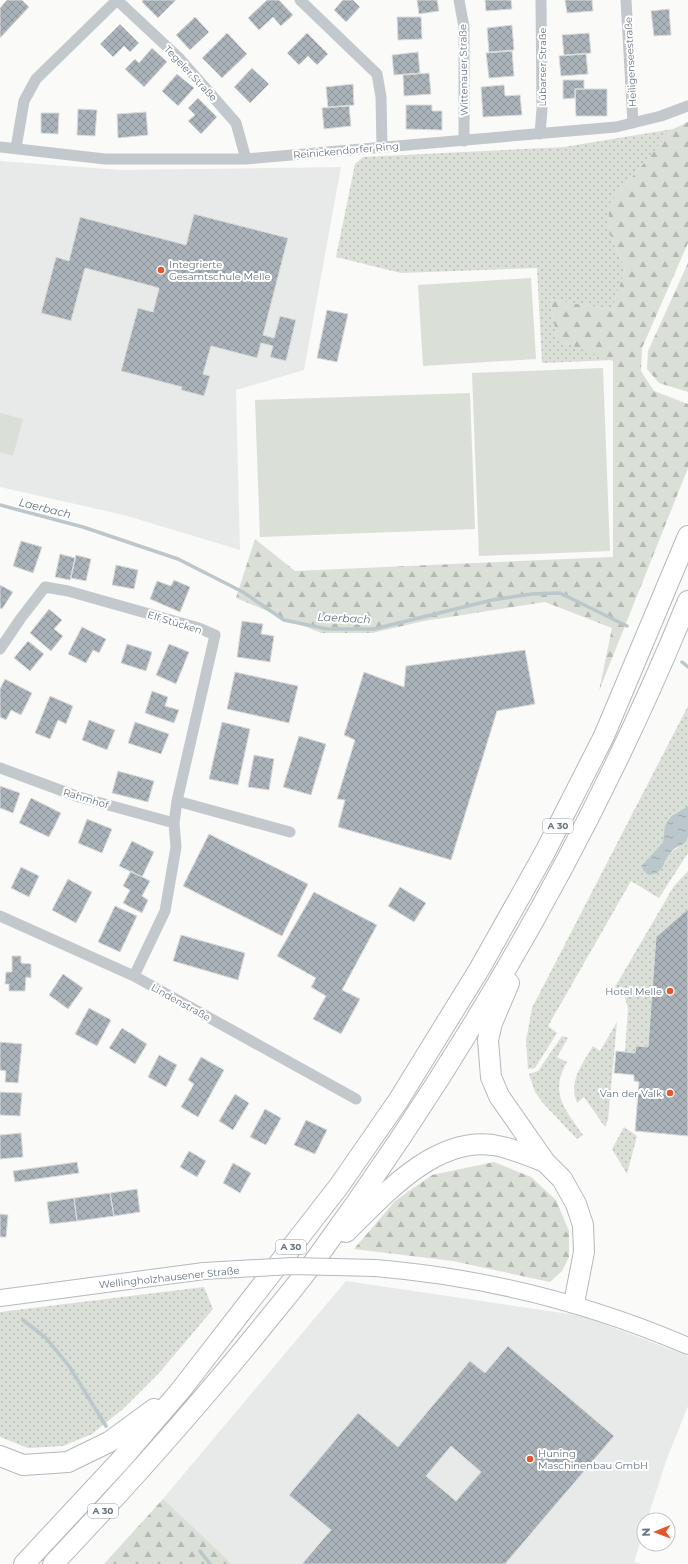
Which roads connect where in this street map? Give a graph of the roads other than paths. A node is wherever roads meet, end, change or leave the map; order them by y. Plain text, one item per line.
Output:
1 (117, 0) edge
2 (300, 0) edge
3 (459, 0) edge
4 (541, 0) edge
5 (626, 0) edge
6 (688, 106) edge
7 (633, 123) junction
8 (540, 134) junction
9 (464, 141) junction
10 (0, 147) edge
11 (382, 147) junction
12 (16, 148) junction
13 (246, 159) junction
14 (688, 536) edge
15 (688, 601) edge
16 (0, 649) edge
17 (0, 768) edge
18 (177, 801) junction
19 (174, 822) junction
20 (290, 832) dead end
21 (541, 908) junction
22 (2, 921) edge
23 (134, 976) junction
24 (356, 1098) dead end
25 (545, 1162) junction
26 (315, 1261) junction
27 (0, 1298) edge
28 (574, 1304) junction
29 (688, 1346) edge
30 (180, 1390) junction
31 (0, 1456) edge
32 (24, 1564) edge
33 (53, 1564) edge

1 - 12 street
1 - 13 street, Tegeler Straße
2 - 11 street
3 - 9 street, Wittenauer Straße
4 - 8 street, Lübarser Straße
5 - 7 street, Heiligenseestraße
6 - 7 street, Reinickendorfer Ring
7 - 8 street, Reinickendorfer Ring
8 - 9 street, Reinickendorfer Ring
9 - 11 street, Reinickendorfer Ring
10 - 12 street, Reinickendorfer Ring
11 - 13 street, Reinickendorfer Ring
12 - 13 street, Reinickendorfer Ring
14 - 30 highway, A 30
15 - 21 highway, A 30
16 - 18 street, Elf Stücken
17 - 19 street, Rahmhof
18 - 19 street, Elf Stücken
18 - 20 street
19 - 23 street, Elf Stücken
21 - 25 highway
21 - 26 highway, A 30
22 - 23 street, Lindenstraße
23 - 24 street, Lindenstraße
25 - 26 highway
25 - 28 highway
26 - 33 highway, A 30
27 - 28 main road, Wellingholzhausener Straße, bridge
28 - 29 main road, Wellingholzhausener Straße
30 - 31 highway
30 - 32 highway, A 30

